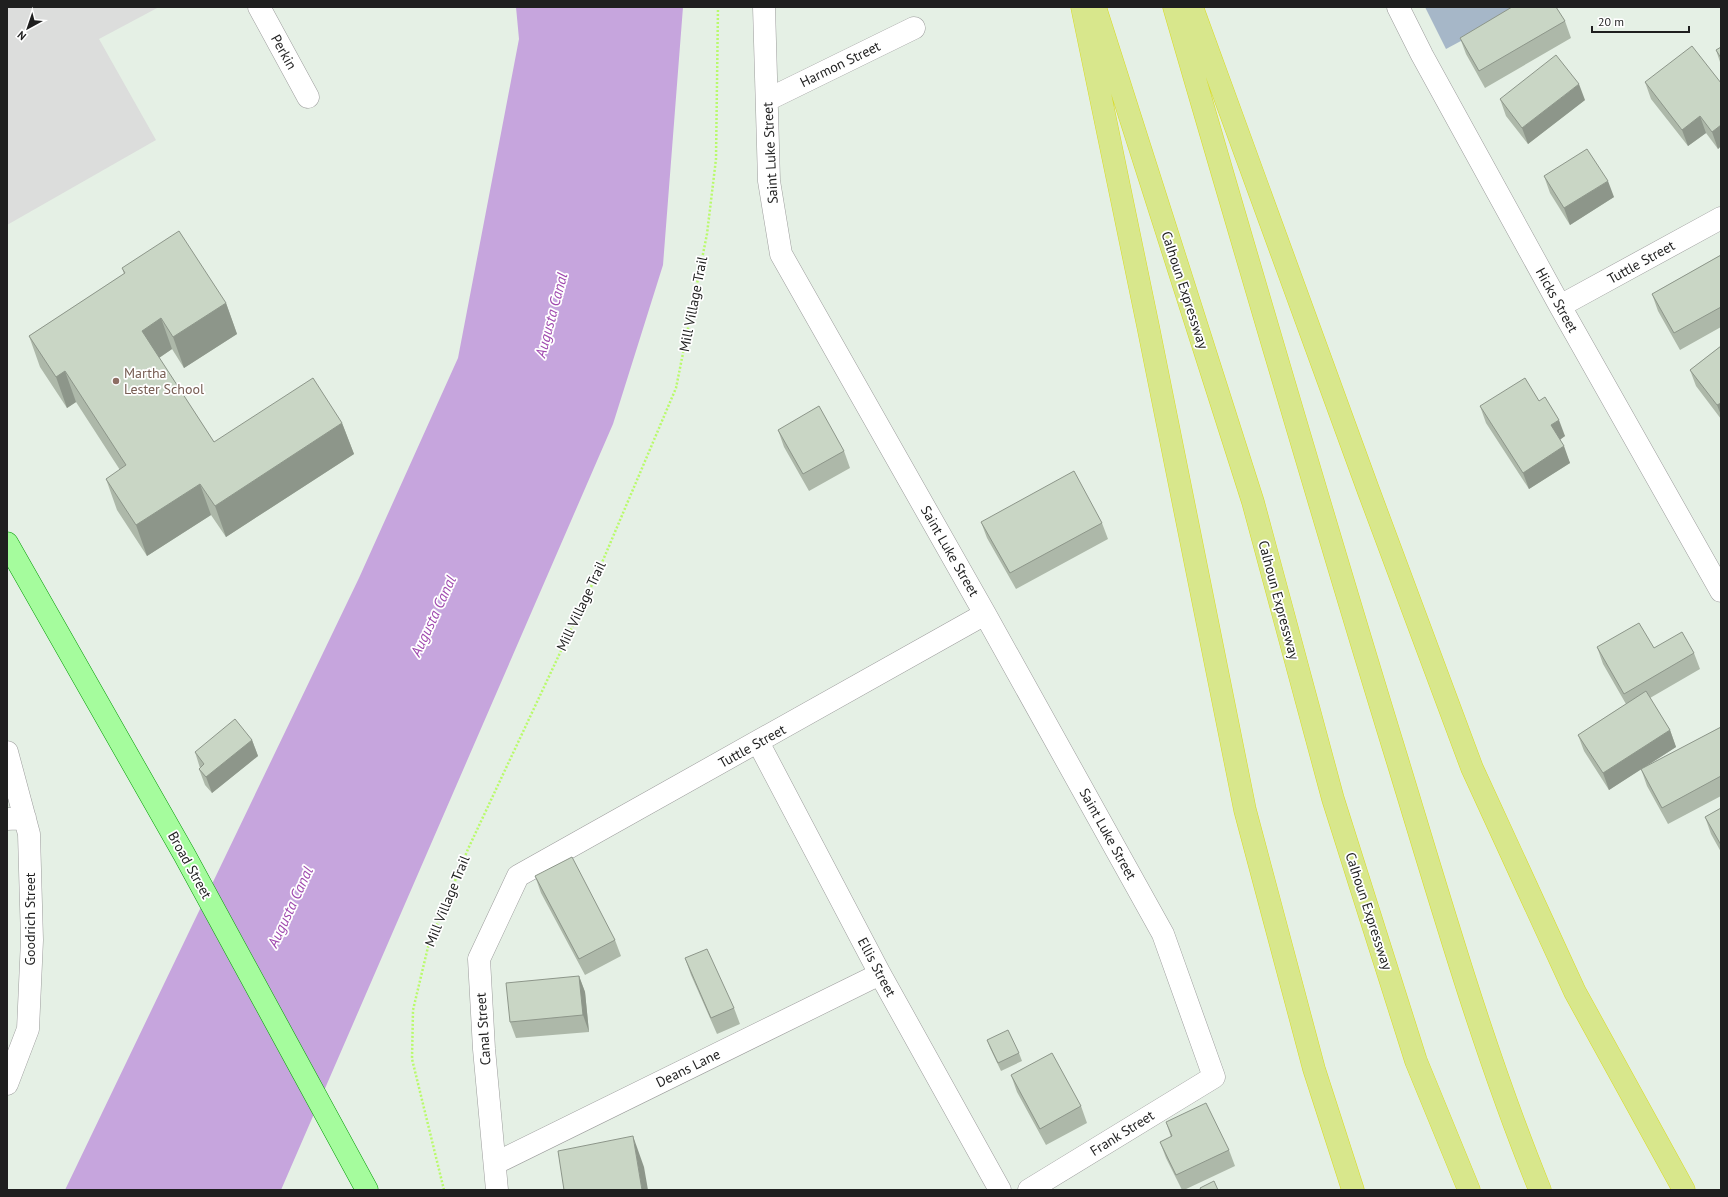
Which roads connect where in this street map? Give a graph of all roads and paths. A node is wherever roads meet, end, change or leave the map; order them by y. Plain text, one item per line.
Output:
1 (259, 7) edge
2 (718, 7) edge
3 (764, 7) edge
4 (1082, 7) edge
5 (1095, 7) edge
6 (1174, 7) edge
7 (1192, 7) edge
8 (1398, 7) edge
9 (914, 28) dead end
10 (308, 97) dead end
11 (767, 100) junction
12 (1721, 218) edge
13 (1560, 306) junction
14 (9, 554) edge
15 (1721, 591) edge
16 (985, 614) junction
17 (758, 742) junction
18 (7, 752) edge
19 (16, 819) edge
20 (518, 876) joint
21 (880, 974) junction
22 (1214, 1077) joint
23 (7, 1084) edge
24 (496, 1163) junction
25 (367, 1190) edge
26 (444, 1190) edge
27 (497, 1190) edge
28 (1000, 1190) edge
29 (1029, 1190) edge
30 (1353, 1190) edge
31 (1470, 1190) edge
32 (1540, 1190) edge
33 (1684, 1190) edge

1 - 10 street, Perkin
2 - 26 path, Mill Village Trail
3 - 11 street, Saint Luke Street
4 - 30 highway
5 - 31 highway, Calhoun Expressway
6 - 32 highway
7 - 33 highway
8 - 13 street, Hicks Street
9 - 11 street, Harmon Street
11 - 16 street, Saint Luke Street
12 - 13 street, Tuttle Street
13 - 15 street, Hicks Street
14 - 25 main road, Broad Street
16 - 17 street, Tuttle Street
16 - 22 street, Saint Luke Street
17 - 20 street, Tuttle Street
17 - 21 street, Ellis Street
18 - 19 street, Goodrich Street
19 - 23 street, Goodrich Street
20 - 24 street, Canal Street
21 - 24 street, Deans Lane
21 - 28 street, Ellis Street
22 - 29 street, Frank Street
24 - 27 street, Canal Street

